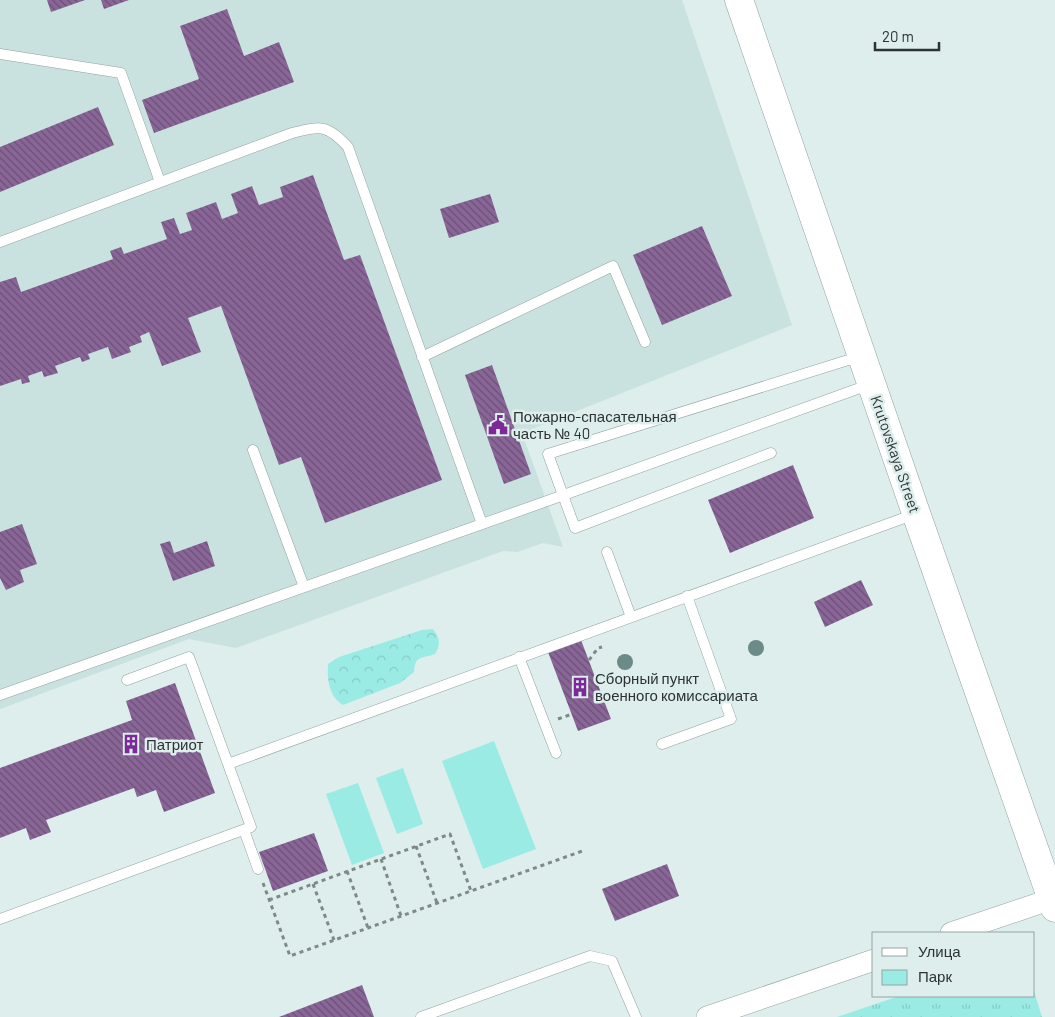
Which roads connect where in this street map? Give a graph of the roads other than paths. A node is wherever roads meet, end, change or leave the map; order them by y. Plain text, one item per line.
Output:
1 (739, 0) edge
2 (0, 54) edge
3 (160, 182) junction
4 (0, 242) edge
5 (646, 342) dead end
6 (862, 356) junction
7 (422, 358) junction
8 (872, 384) junction
9 (253, 450) dead end
10 (771, 453) dead end
11 (563, 495) junction
12 (916, 513) junction
13 (482, 524) junction
14 (607, 552) dead end
15 (304, 587) junction
16 (687, 596) junction
17 (631, 617) junction
18 (519, 657) junction
19 (127, 680) dead end
20 (0, 695) edge
21 (662, 744) dead end
22 (556, 752) dead end
23 (228, 764) junction
24 (244, 830) junction
25 (258, 869) road end
26 (1054, 901) edge
27 (0, 919) edge
28 (954, 932) edge
29 (872, 961) edge
30 (421, 1017) edge
31 (636, 1017) edge
32 (707, 1017) edge

1 - 6 street, Krutovskaya Street
2 - 3 lane
3 - 4 lane
3 - 7 lane
5 - 7 lane
6 - 8 street, Krutovskaya Street
6 - 11 lane
7 - 13 lane
8 - 11 lane
8 - 12 street, Krutovskaya Street
9 - 15 lane
10 - 11 lane
11 - 13 lane
12 - 16 lane
12 - 26 street, Krutovskaya Street
13 - 15 lane
14 - 17 lane
15 - 20 lane
16 - 17 lane
16 - 21 lane
17 - 18 lane
18 - 22 lane
18 - 23 lane
19 - 23 lane
23 - 24 lane
24 - 25 lane
24 - 27 lane
26 - 28 street
29 - 32 street
30 - 31 lane

